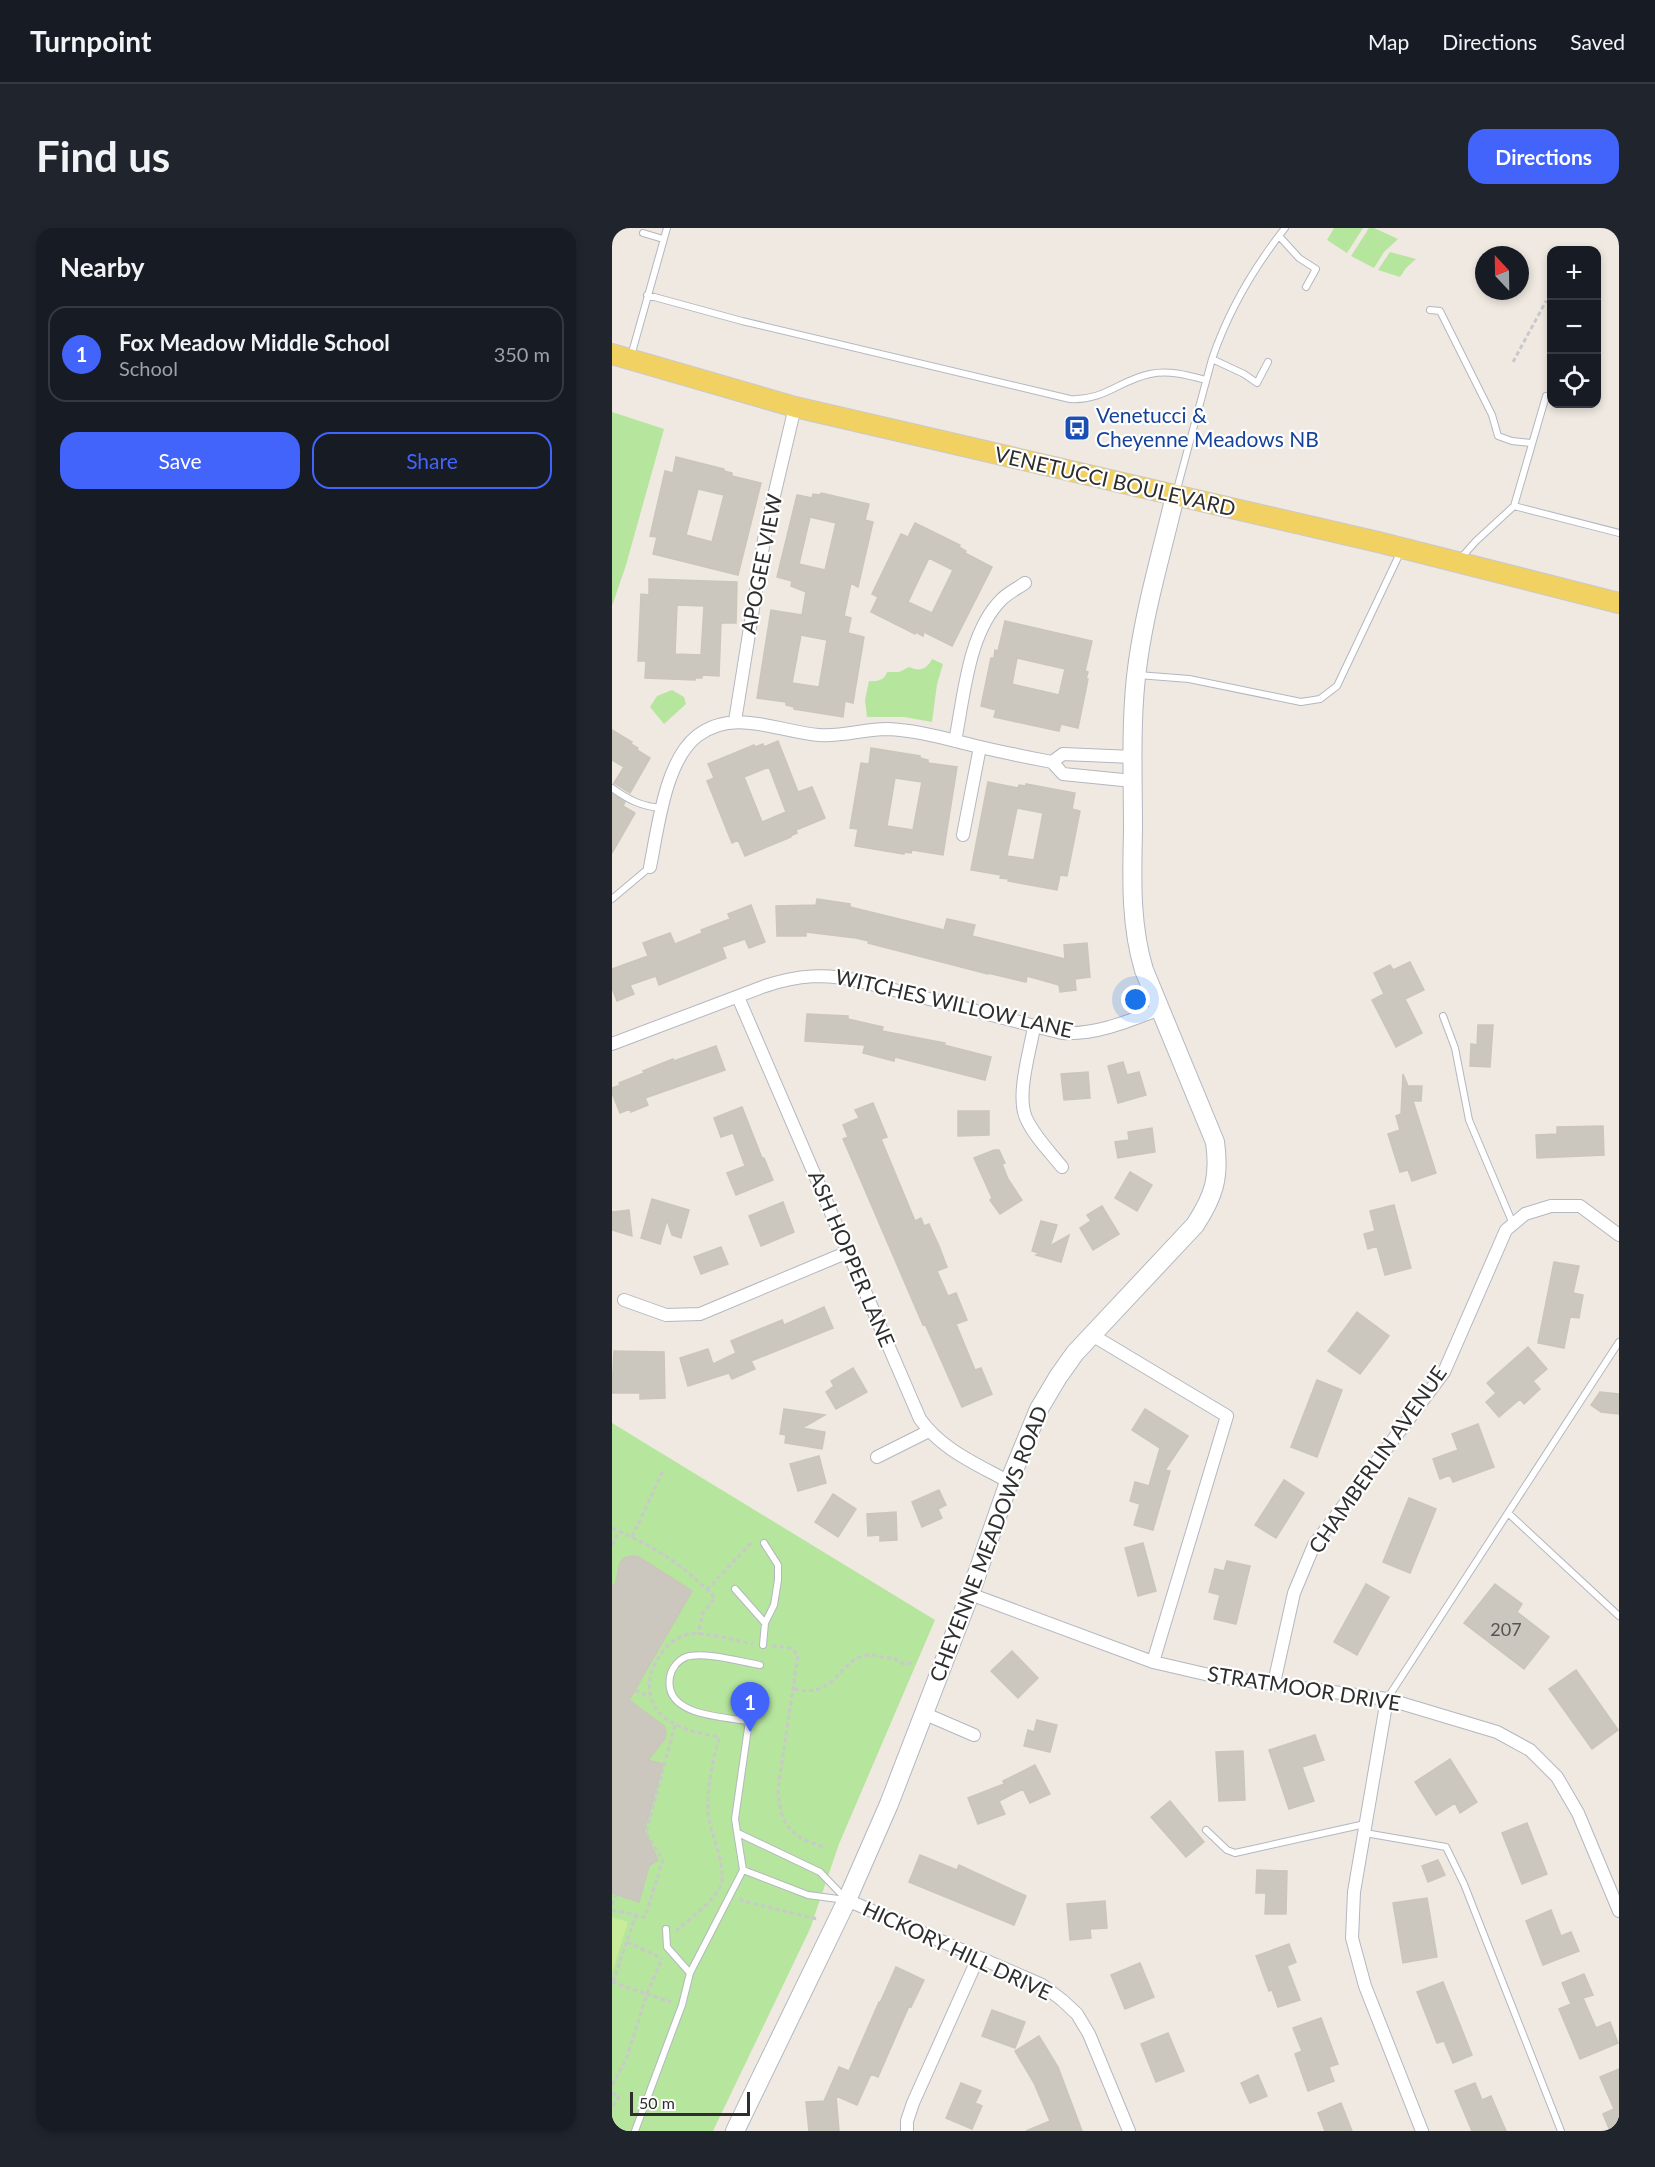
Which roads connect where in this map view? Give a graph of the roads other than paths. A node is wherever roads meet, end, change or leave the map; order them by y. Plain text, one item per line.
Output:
1 (667, 228) edge
2 (1285, 228) edge
3 (643, 232) dead end
4 (1279, 236) junction
5 (663, 239) junction
6 (1306, 287) dead end
7 (647, 295) junction
8 (1430, 310) dead end
9 (621, 357) edge
10 (1212, 358) junction
11 (1268, 362) dead end
12 (1206, 380) junction
13 (1546, 396) dead end
14 (795, 407) junction
15 (1531, 443) junction
16 (1175, 496) junction
17 (1514, 506) junction
18 (1619, 533) edge
19 (1402, 548) junction
20 (1457, 562) junction
21 (1025, 583) dead end
22 (1619, 603) edge
23 (1137, 675) junction
24 (735, 721) junction
25 (955, 741) junction
26 (980, 747) junction
27 (1133, 757) junction
28 (1052, 762) junction
29 (1133, 781) junction
30 (612, 789) edge
31 (663, 808) junction
32 (963, 835) dead end
33 (650, 867) joint
34 (612, 899) edge
35 (738, 997) junction
36 (1160, 1009) junction
37 (1443, 1016) dead end
38 (1034, 1027) junction
39 (612, 1044) edge
40 (1062, 1167) dead end
41 (1513, 1224) junction
42 (1619, 1235) edge
43 (848, 1252) junction
44 (624, 1300) dead end
45 (1092, 1335) junction
46 (1619, 1341) edge
47 (929, 1431) junction
48 (876, 1457) dead end
49 (1009, 1482) junction
50 (1508, 1513) junction
51 (764, 1543) dead end
52 (735, 1589) dead end
53 (970, 1594) junction
54 (1619, 1616) edge
55 (765, 1623) junction
56 (763, 1646) dead end
57 (1153, 1662) junction
58 (760, 1665) dead end
59 (1274, 1683) junction
60 (1386, 1699) junction
61 (923, 1713) junction
62 (974, 1736) dead end
63 (1365, 1828) junction
64 (1206, 1830) dead end
65 (738, 1833) junction
66 (744, 1870) junction
67 (847, 1900) junction
68 (1619, 1911) edge
69 (666, 1929) dead end
70 (978, 1958) junction
71 (690, 1972) junction
72 (635, 2131) edge
73 (735, 2131) edge
74 (907, 2131) edge
75 (1129, 2131) edge
76 (1422, 2131) edge
77 (1561, 2131) edge

1 - 5 lane
2 - 4 lane, CHEYENNE MEADOWS ROAD
3 - 5 lane
4 - 6 lane
4 - 10 lane, CHEYENNE MEADOWS ROAD
5 - 7 lane
7 - 9 lane
7 - 12 lane
8 - 15 lane
9 - 14 main road, VENETUCCI BOULEVARD
10 - 11 lane
10 - 12 lane, CHEYENNE MEADOWS ROAD
12 - 16 lane, CHEYENNE MEADOWS ROAD
13 - 15 lane
14 - 16 main road, VENETUCCI BOULEVARD
14 - 24 street, APOGEE VIEW
15 - 17 lane
16 - 19 main road, VENETUCCI BOULEVARD
16 - 23 main road, CHEYENNE MEADOWS ROAD
17 - 18 lane
17 - 20 lane
19 - 20 main road, VENETUCCI BOULEVARD
19 - 23 lane
20 - 22 main road, VENETUCCI BOULEVARD
21 - 25 street
23 - 27 main road, CHEYENNE MEADOWS ROAD
24 - 25 street
24 - 31 street
25 - 26 street
26 - 28 street
26 - 32 street
27 - 28 street
27 - 29 main road, CHEYENNE MEADOWS ROAD
28 - 29 street
29 - 36 main road, CHEYENNE MEADOWS ROAD
30 - 31 lane
31 - 33 street
33 - 34 lane
35 - 38 street, WITCHES WILLOW LANE
35 - 39 street, WITCHES WILLOW LANE
35 - 43 street, ASH HOPPER LANE
36 - 38 street, WITCHES WILLOW LANE
36 - 45 main road, CHEYENNE MEADOWS ROAD
37 - 41 lane
38 - 40 street
41 - 42 street, CHAMBERLIN AVENUE
41 - 59 street, CHAMBERLIN AVENUE
43 - 44 street
43 - 47 street, ASH HOPPER LANE
45 - 49 main road, CHEYENNE MEADOWS ROAD
45 - 57 street
46 - 50 lane
47 - 48 street
47 - 49 street, ASH HOPPER LANE
49 - 53 main road, CHEYENNE MEADOWS ROAD
50 - 54 lane
50 - 60 lane
51 - 55 lane
52 - 55 lane
53 - 57 street, STRATMOOR DRIVE
53 - 61 main road, CHEYENNE MEADOWS ROAD
55 - 56 lane
57 - 59 street, STRATMOOR DRIVE
58 - 65 lane
59 - 60 street, STRATMOOR DRIVE
60 - 63 street
60 - 68 street, STRATMOOR DRIVE
61 - 62 street
61 - 67 main road, CHEYENNE MEADOWS ROAD
63 - 64 lane
63 - 76 street
63 - 77 lane
65 - 66 lane
65 - 67 lane
66 - 67 lane
66 - 71 lane
67 - 70 street, HICKORY HILL DRIVE
67 - 73 main road, CHEYENNE MEADOWS ROAD
69 - 71 lane
70 - 74 street
70 - 75 street, HICKORY HILL DRIVE
71 - 72 lane

